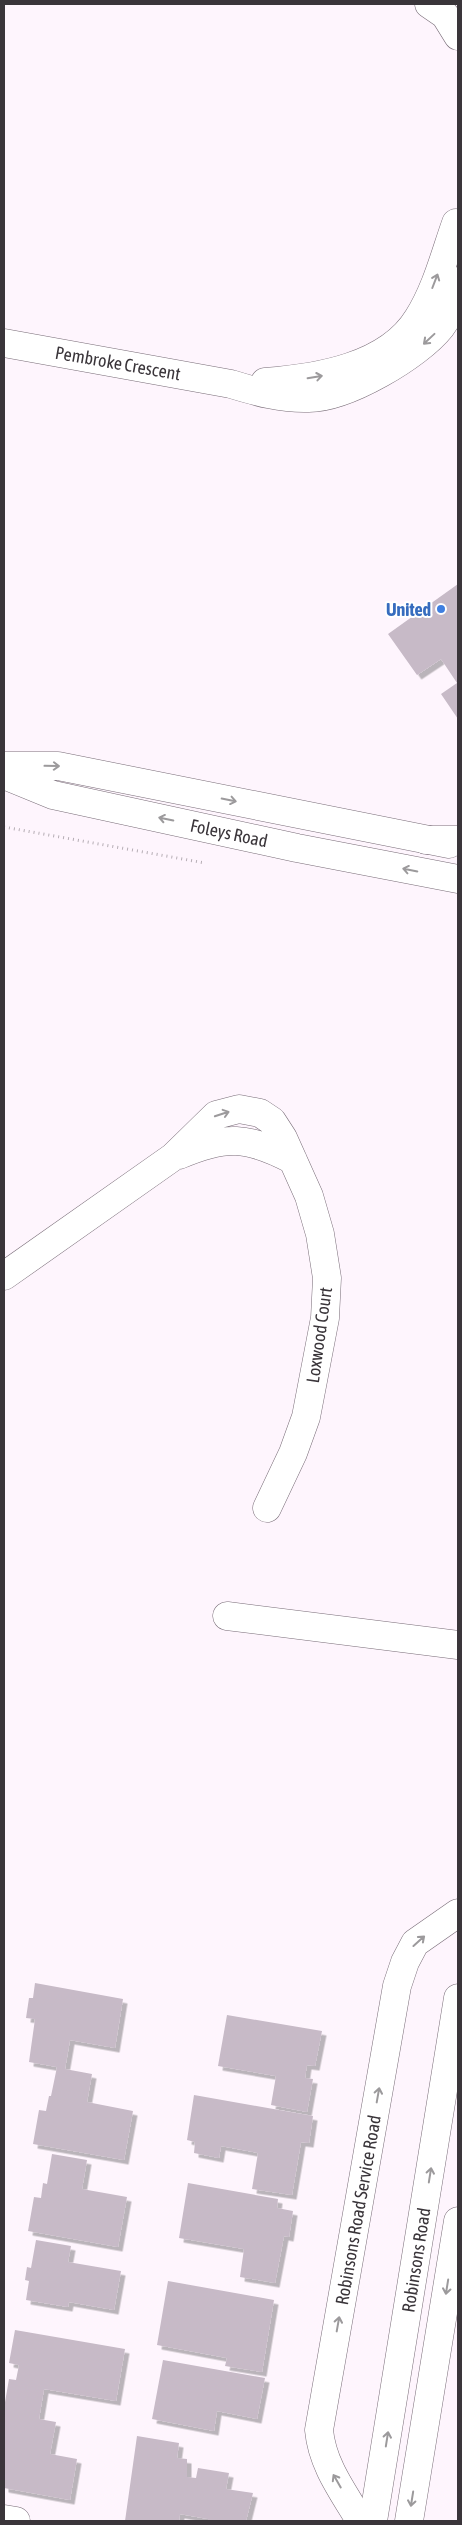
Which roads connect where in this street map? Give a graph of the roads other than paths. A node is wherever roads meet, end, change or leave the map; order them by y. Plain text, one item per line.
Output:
1 (457, 214) edge
2 (458, 250) edge
3 (458, 281) edge
4 (4, 343) edge
5 (231, 384) junction
6 (4, 766) edge
7 (4, 775) edge
8 (426, 840) junction
9 (458, 840) edge
10 (458, 846) edge
11 (458, 879) edge
12 (4, 1276) edge
13 (267, 1508) dead end
14 (227, 1616) dead end
15 (458, 1645) edge
16 (458, 1913) edge
17 (458, 1998) edge
18 (458, 2221) edge
19 (4, 2519) edge
20 (16, 2521) edge
21 (26, 2521) edge
22 (364, 2521) edge
23 (374, 2521) edge
24 (409, 2521) edge

1 - 2 street, Pembroke Crescent
5 -> 1 street, Pembroke Crescent
3 -> 5 street, Pembroke Crescent
4 - 5 street, Pembroke Crescent
6 -> 8 street, Foleys Road
11 -> 7 street, Foleys Road
8 - 9 street
8 - 10 street, Foleys Road
12 - 13 street, Loxwood Court
14 - 15 street
22 -> 16 street, Robinsons Road Service Road
23 -> 17 street, Robinsons Road
18 -> 24 street, Robinsons Road
19 - 20 street
20 - 21 street

